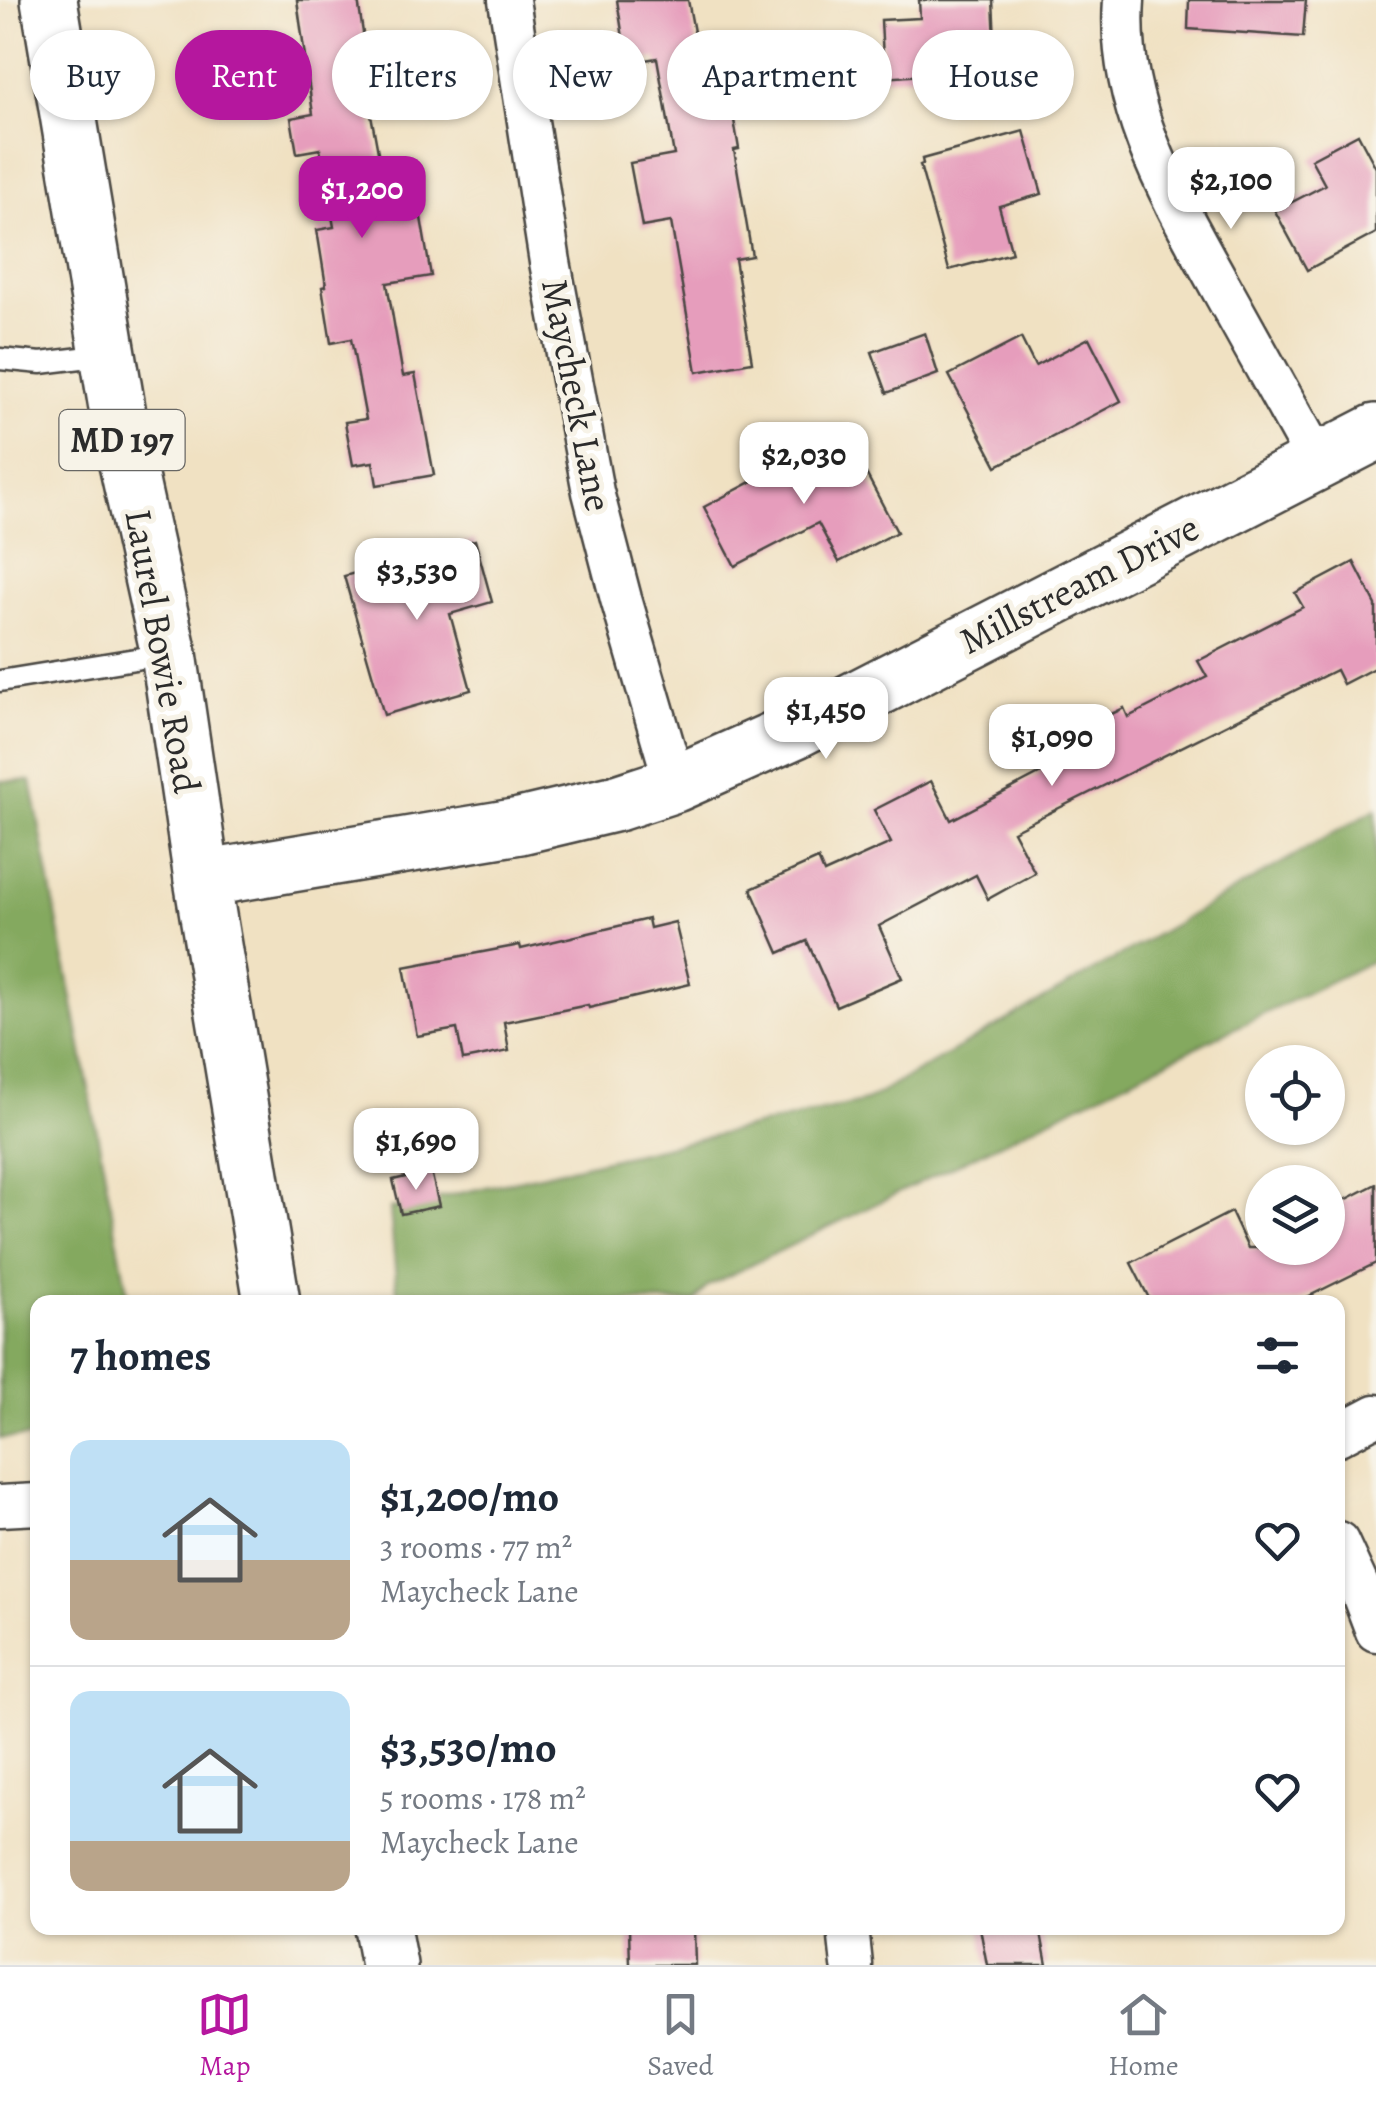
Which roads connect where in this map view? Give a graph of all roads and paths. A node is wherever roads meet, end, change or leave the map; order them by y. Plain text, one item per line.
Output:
1 (49, 0) edge
2 (508, 0) edge
3 (1124, 0) edge
4 (107, 355) junction
5 (0, 359) edge
6 (1376, 432) edge
7 (1318, 462) junction
8 (168, 654) junction
9 (0, 681) edge
10 (675, 784) junction
11 (202, 878) junction
12 (271, 1295) edge
13 (1376, 1416) edge
14 (1345, 1432) edge
15 (30, 1504) edge
16 (0, 1506) edge
17 (1345, 1557) edge
18 (1376, 1630) edge
19 (383, 1935) edge
20 (849, 1935) edge
21 (389, 1965) edge
22 (852, 1965) edge

1 - 4 main road, Laurel Bowie Road / MD 197
2 - 10 street, Maycheck Lane
3 - 7 street
4 - 5 lane
4 - 8 main road, Laurel Bowie Road / MD 197
6 - 7 main road, Millstream Drive
7 - 10 main road, Millstream Drive
8 - 9 lane
8 - 11 main road, Laurel Bowie Road / MD 197
10 - 11 main road, Millstream Drive
11 - 12 main road, Laurel Bowie Road / MD 197
13 - 14 street
15 - 16 street
17 - 18 street
19 - 21 main road
20 - 22 street

